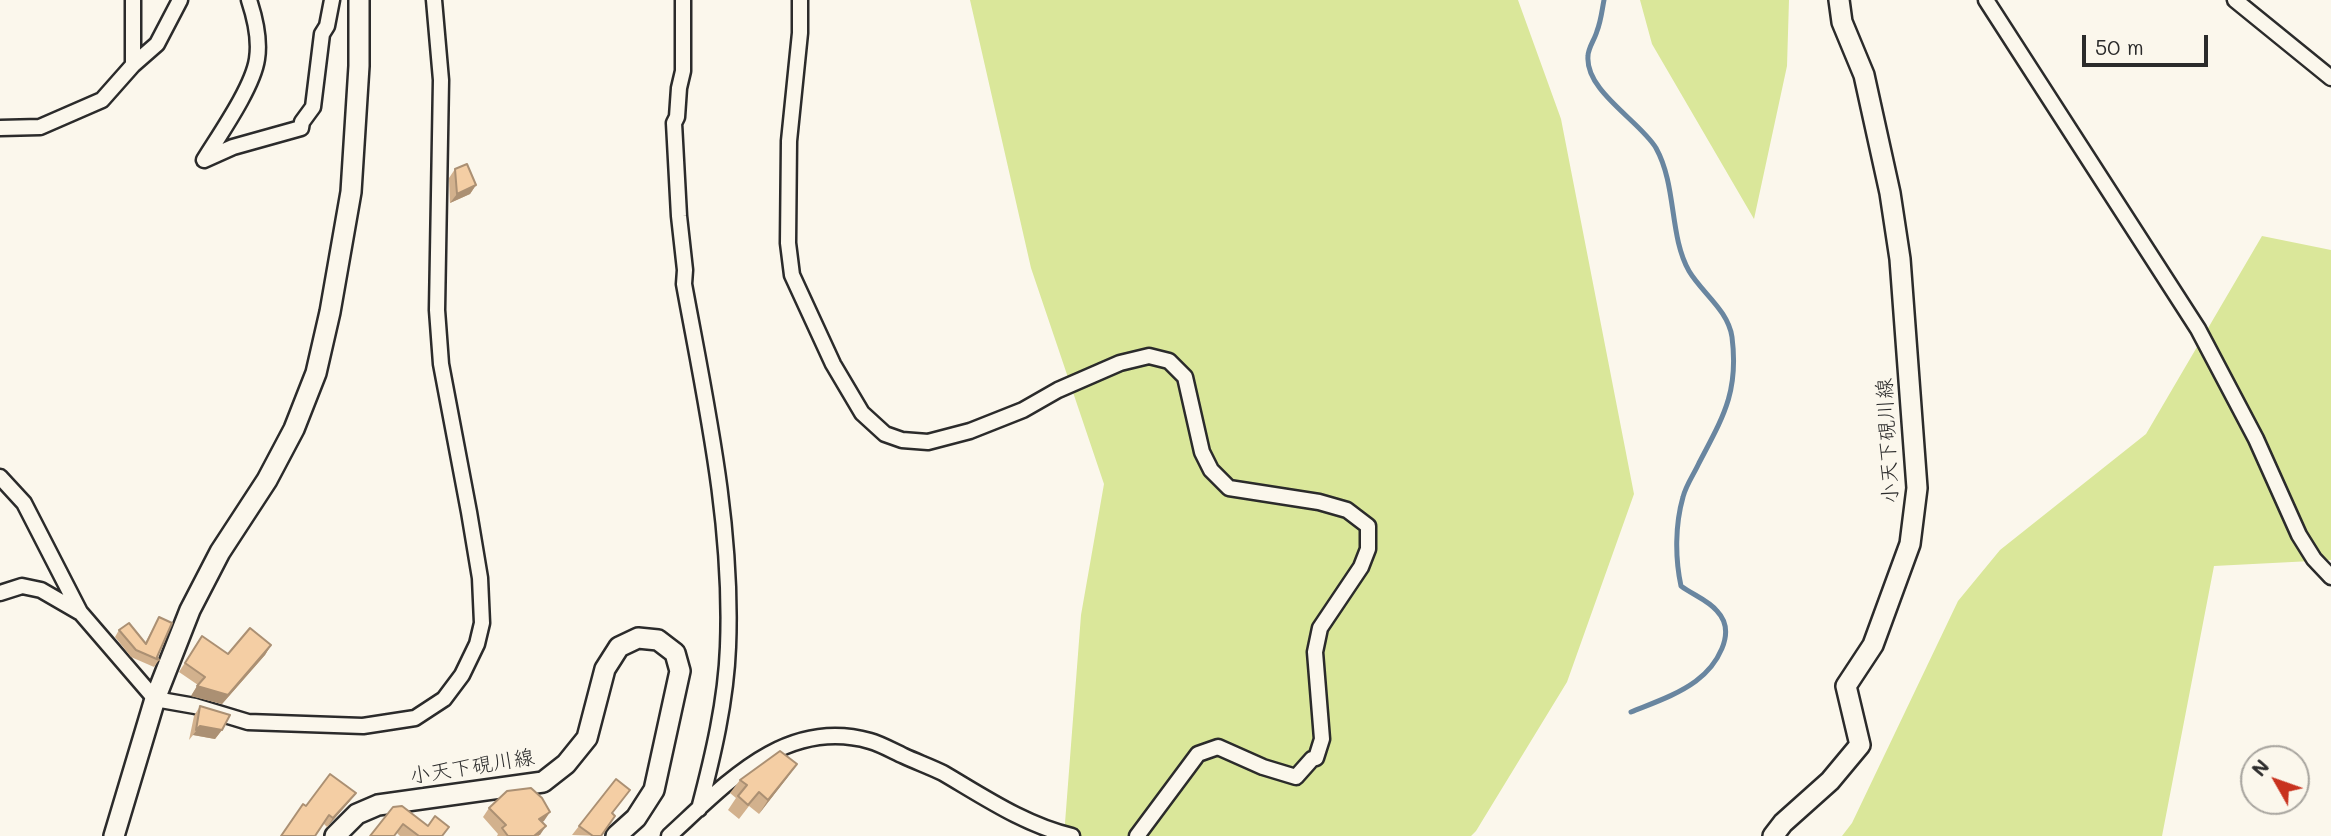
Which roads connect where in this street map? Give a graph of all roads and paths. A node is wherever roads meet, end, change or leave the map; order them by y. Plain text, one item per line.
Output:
1 (133, 0) edge
2 (180, 0) edge
3 (249, 0) edge
4 (332, 0) edge
5 (359, 0) edge
6 (434, 0) edge
7 (683, 0) edge
8 (800, 0) edge
9 (1839, 0) edge
10 (1986, 0) edge
11 (2235, 0) edge
12 (133, 65) junction
13 (2331, 78) edge
14 (0, 128) edge
15 (0, 477) edge
16 (2331, 577) edge
17 (0, 593) edge
18 (80, 612) junction
19 (155, 699) junction
20 (699, 809) junction
21 (114, 836) edge
22 (335, 836) edge
23 (616, 836) edge
24 (669, 836) edge
25 (1072, 836) edge
26 (1138, 836) edge
27 (1773, 836) edge

1 - 12 street
2 - 12 street
3 - 4 street
5 - 19 main road
6 - 19 street
7 - 20 street
8 - 26 street
9 - 27 main road, 小天下硯川線
10 - 16 street
11 - 13 street
12 - 14 street
15 - 18 street
17 - 18 street
18 - 19 street
19 - 21 main road
20 - 24 street
20 - 25 street
22 - 23 main road, 小天下硯川線

